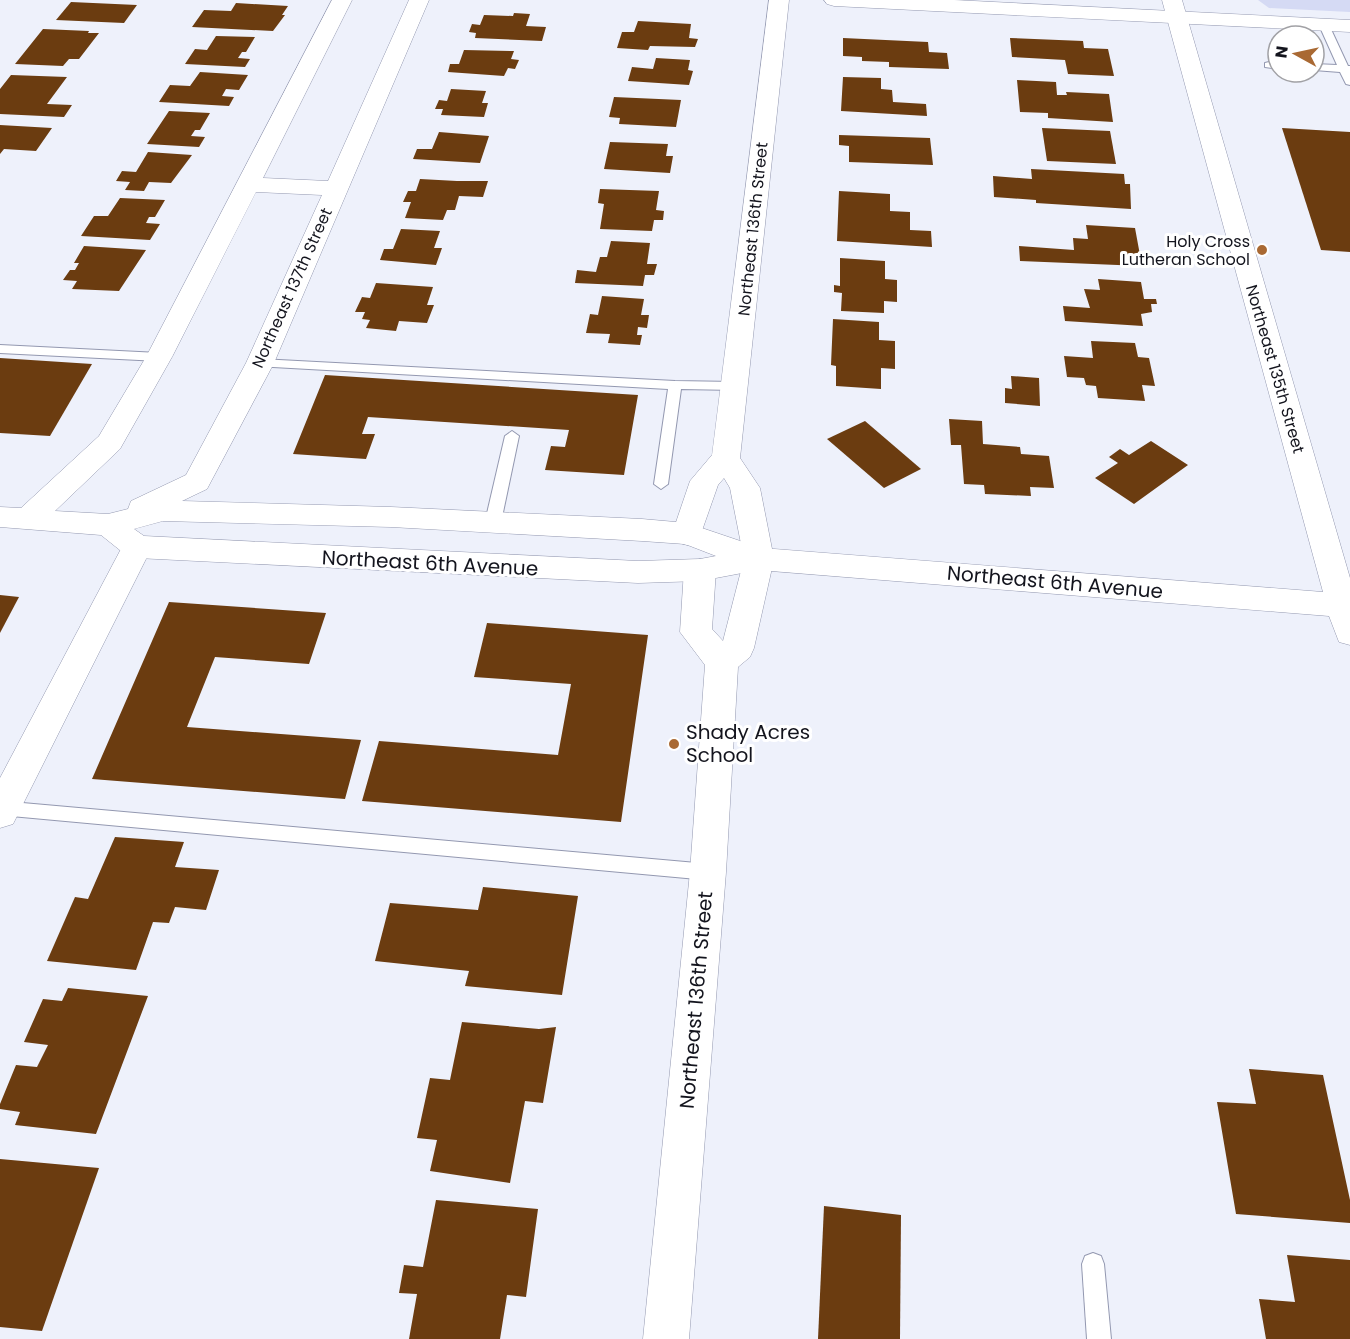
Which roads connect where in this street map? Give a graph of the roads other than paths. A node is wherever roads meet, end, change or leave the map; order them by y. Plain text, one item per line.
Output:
1 (342, 0) edge
2 (419, 0) edge
3 (779, 0) edge
4 (834, 0) edge
5 (1175, 9) edge
6 (1315, 24) edge
7 (1326, 25) edge
8 (1350, 26) edge
9 (1326, 29) edge
10 (1326, 68) edge
11 (1347, 69) edge
12 (1350, 82) edge
13 (248, 184) junction
14 (336, 189) junction
15 (0, 349) edge
16 (159, 357) junction
17 (260, 363) junction
18 (675, 385) junction
19 (735, 386) junction
20 (512, 436) dead end
21 (726, 458) junction
22 (661, 484) dead end
23 (14, 518) edge
24 (493, 522) junction
25 (108, 525) junction
26 (687, 534) junction
27 (137, 547) junction
28 (759, 559) junction
29 (700, 570) junction
30 (1347, 615) edge
31 (722, 662) junction
32 (1, 810) edge
33 (708, 872) junction
34 (1093, 1264) dead end
35 (666, 1339) edge
36 (1100, 1339) edge

1 - 13 street
2 - 14 street, Northeast 137th Street
3 - 19 street, Northeast 136th Street
4 - 5 street
5 - 6 street
5 - 30 street, Northeast 135th Street
7 - 8 street
9 - 11 lane
10 - 11 lane
11 - 12 lane
13 - 14 street
13 - 16 street
14 - 17 street, Northeast 137th Street
15 - 16 lane
16 - 23 street
17 - 18 lane
17 - 25 street, Northeast 137th Street
18 - 19 lane
18 - 22 lane
19 - 21 street, Northeast 136th Street
20 - 24 lane
21 - 26 street
21 - 28 street
23 - 25 street, Northeast 6th Avenue
24 - 25 street, Northeast 6th Avenue
24 - 26 street, Northeast 6th Avenue
25 - 27 street
26 - 28 street, Northeast 6th Avenue
27 - 29 street, Northeast 6th Avenue
27 - 32 street
28 - 29 street, Northeast 6th Avenue
28 - 30 street, Northeast 6th Avenue
28 - 31 street
29 - 31 street
31 - 33 street, Northeast 136th Street
32 - 33 lane
33 - 35 street, Northeast 136th Street
34 - 36 lane

